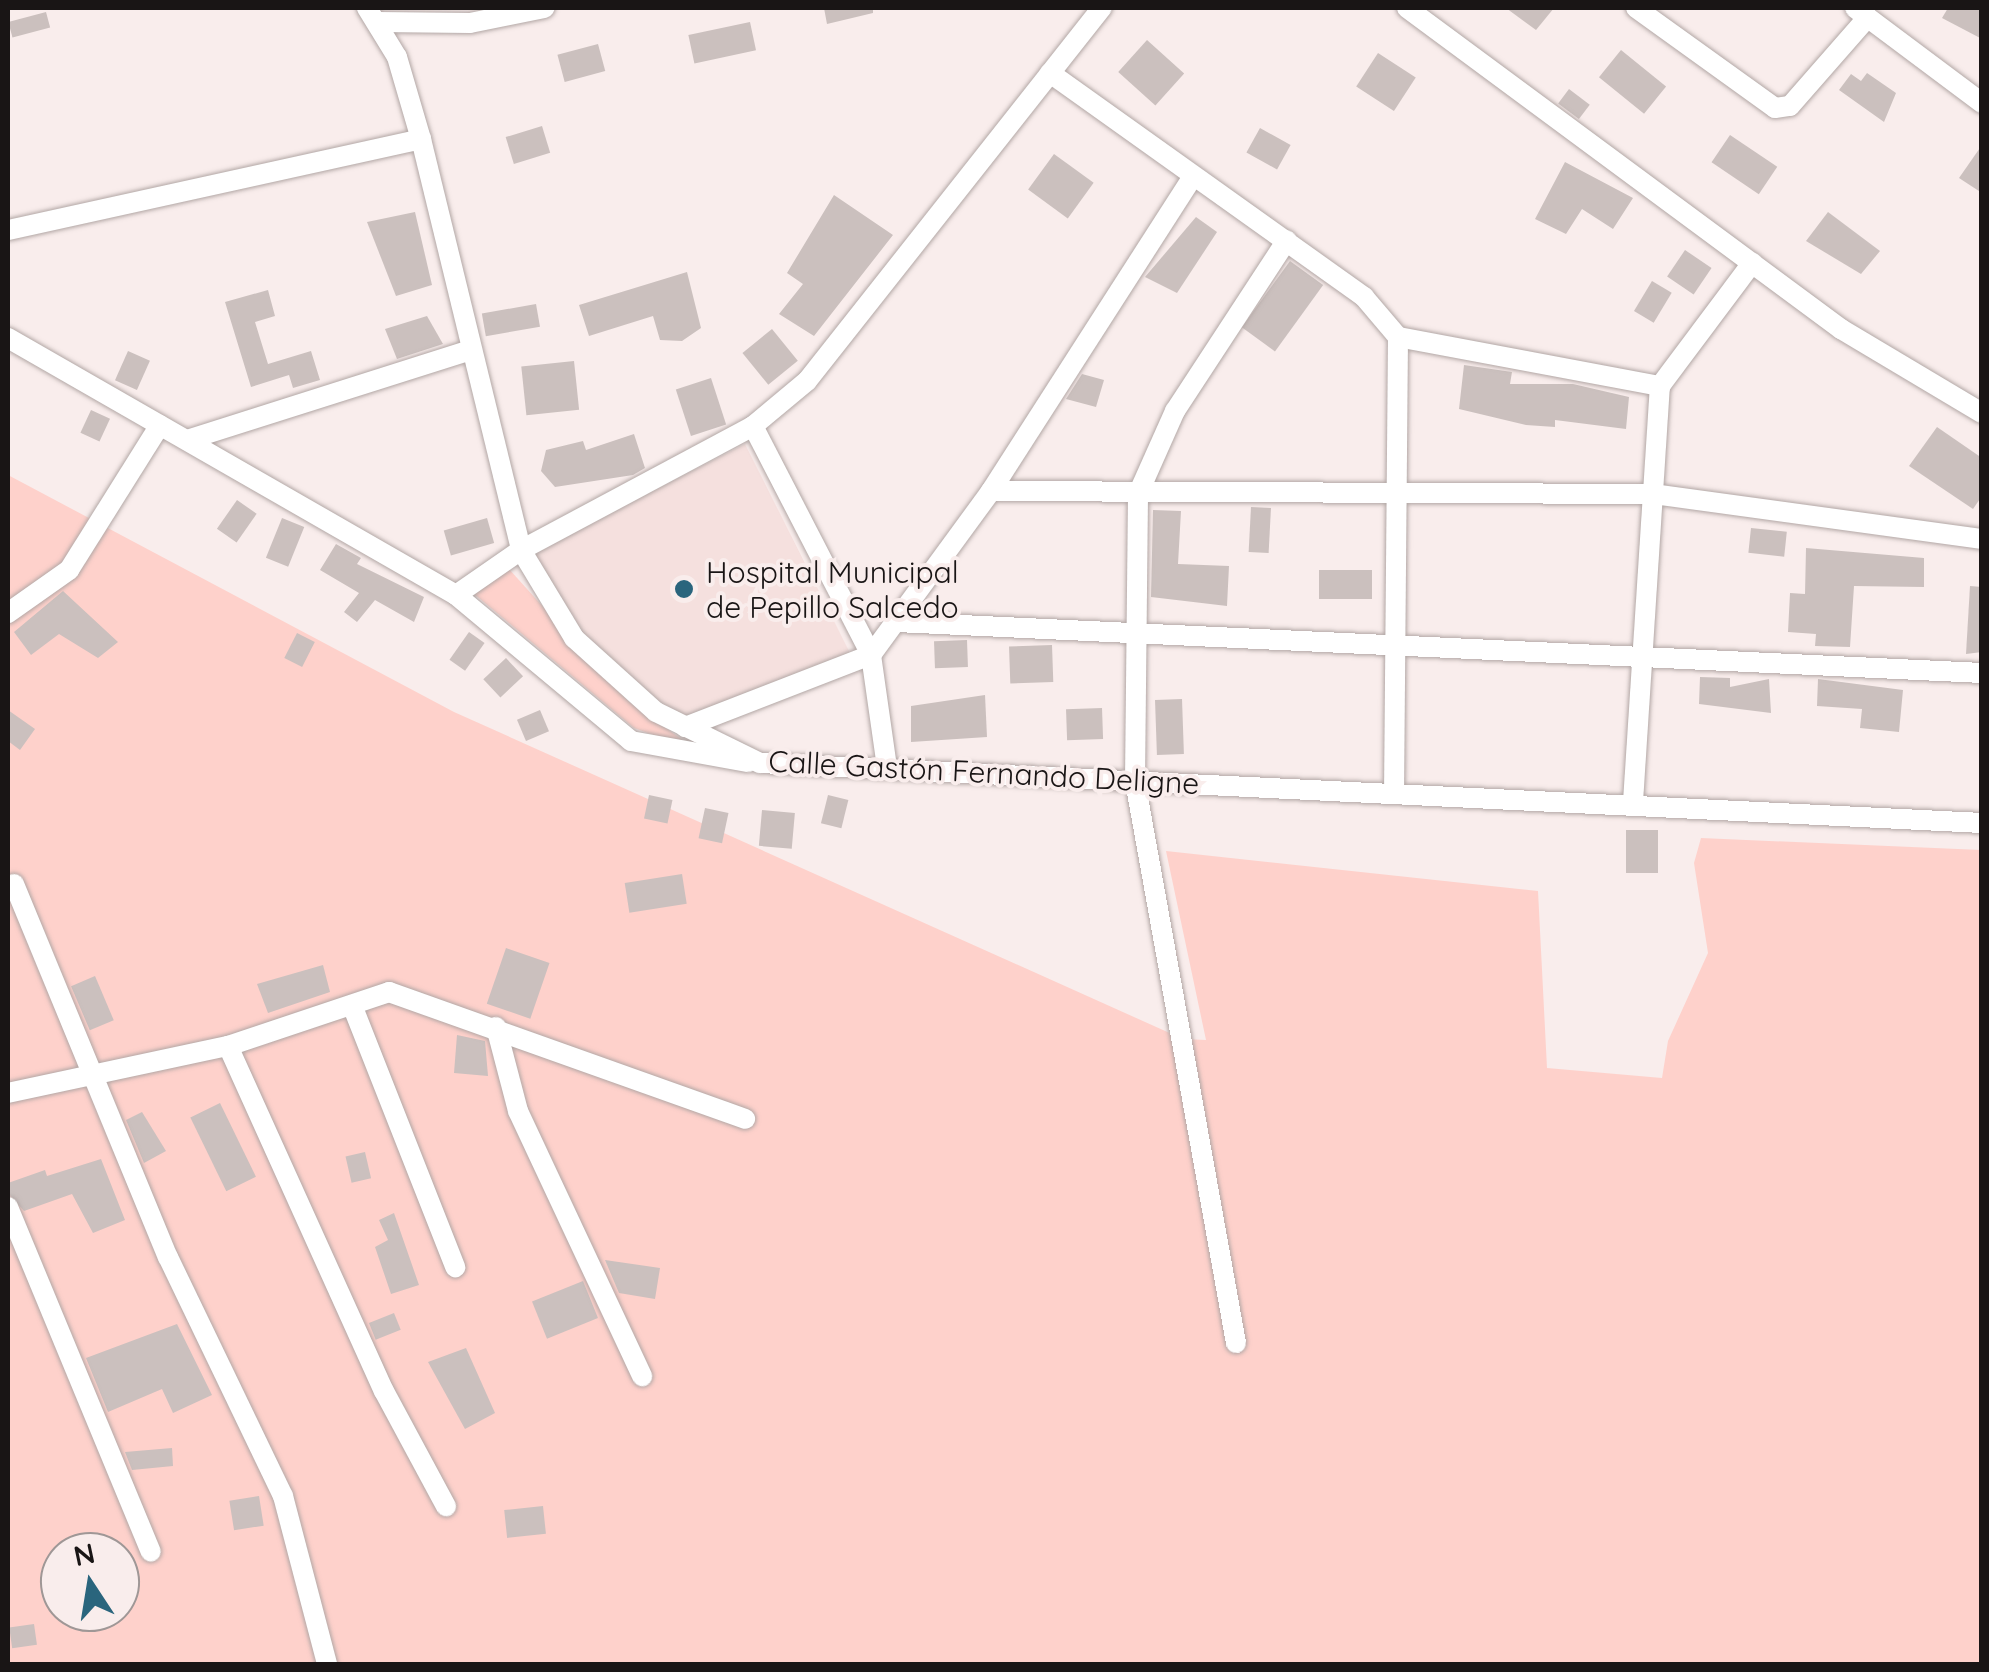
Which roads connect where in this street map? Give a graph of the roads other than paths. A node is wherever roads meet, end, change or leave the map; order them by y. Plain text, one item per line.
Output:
1 (544, 8) edge
2 (1102, 8) edge
3 (1408, 8) edge
4 (1445, 8) edge
5 (1636, 8) edge
6 (1862, 12) edge
7 (372, 14) edge
8 (468, 15) edge
9 (1430, 24) junction
10 (1050, 73) junction
11 (1982, 103) edge
12 (421, 140) junction
13 (1192, 178) junction
14 (8, 230) edge
15 (1287, 240) junction
16 (1752, 263) junction
17 (1398, 337) junction
18 (8, 338) edge
19 (471, 350) junction
20 (1660, 386) junction
21 (1982, 413) edge
22 (160, 425) junction
23 (753, 426) junction
24 (187, 440) junction
25 (991, 491) junction
26 (1397, 491) junction
27 (1138, 494) junction
28 (1653, 494) junction
29 (1982, 539) edge
30 (520, 550) junction
31 (456, 595) junction
32 (8, 612) edge
33 (897, 622) junction
34 (1136, 634) junction
35 (1395, 646) junction
36 (870, 655) junction
37 (1642, 657) junction
38 (1982, 673) edge
39 (685, 727) junction
40 (760, 763) junction
41 (887, 767) junction
42 (1135, 781) junction
43 (1394, 790) junction
44 (1633, 802) junction
45 (1982, 822) edge
46 (14, 884) dead end
47 (352, 1004) junction
48 (496, 1026) junction
49 (228, 1046) junction
50 (94, 1075) junction
51 (8, 1093) edge
52 (745, 1119) dead end
53 (8, 1206) edge
54 (455, 1267) dead end
55 (1236, 1343) dead end
56 (642, 1376) dead end
57 (446, 1506) dead end
58 (151, 1552) dead end
59 (327, 1664) edge

1 - 8 street
2 - 10 street
3 - 9 street
4 - 9 street
5 - 6 street
6 - 11 street
7 - 8 street
7 - 12 street, Calle Gastón Fernando Deligne
9 - 16 street
10 - 13 street
10 - 23 street
12 - 14 street
12 - 19 street, Calle Gastón Fernando Deligne
13 - 15 street
13 - 25 street
15 - 17 street
15 - 27 street
16 - 20 street
16 - 21 street
17 - 20 street
17 - 26 street
18 - 22 street
19 - 24 street
19 - 30 street, Calle Gastón Fernando Deligne
20 - 28 street
22 - 24 street
22 - 32 street
23 - 30 street
23 - 36 street
24 - 31 street
25 - 27 street
25 - 33 street
26 - 27 street
26 - 28 street
26 - 35 street
27 - 34 street
28 - 29 street
28 - 37 street
30 - 31 street
30 - 39 street, Calle Gastón Fernando Deligne
31 - 40 street
33 - 34 street
33 - 36 street
34 - 35 street
34 - 42 street
35 - 37 street
35 - 43 street
36 - 39 street
36 - 41 street
37 - 38 street
37 - 44 street
39 - 40 street, Calle Gastón Fernando Deligne
40 - 41 street, Calle Gastón Fernando Deligne
41 - 42 street, Calle Gastón Fernando Deligne
42 - 43 street, Calle Gastón Fernando Deligne
42 - 55 street
43 - 44 street, Calle Gastón Fernando Deligne
44 - 45 street, Calle Gastón Fernando Deligne
46 - 50 street
47 - 48 street
47 - 49 street
47 - 54 street
48 - 52 street
48 - 56 street
49 - 50 street
49 - 57 street
50 - 51 street
50 - 59 street
53 - 58 street

